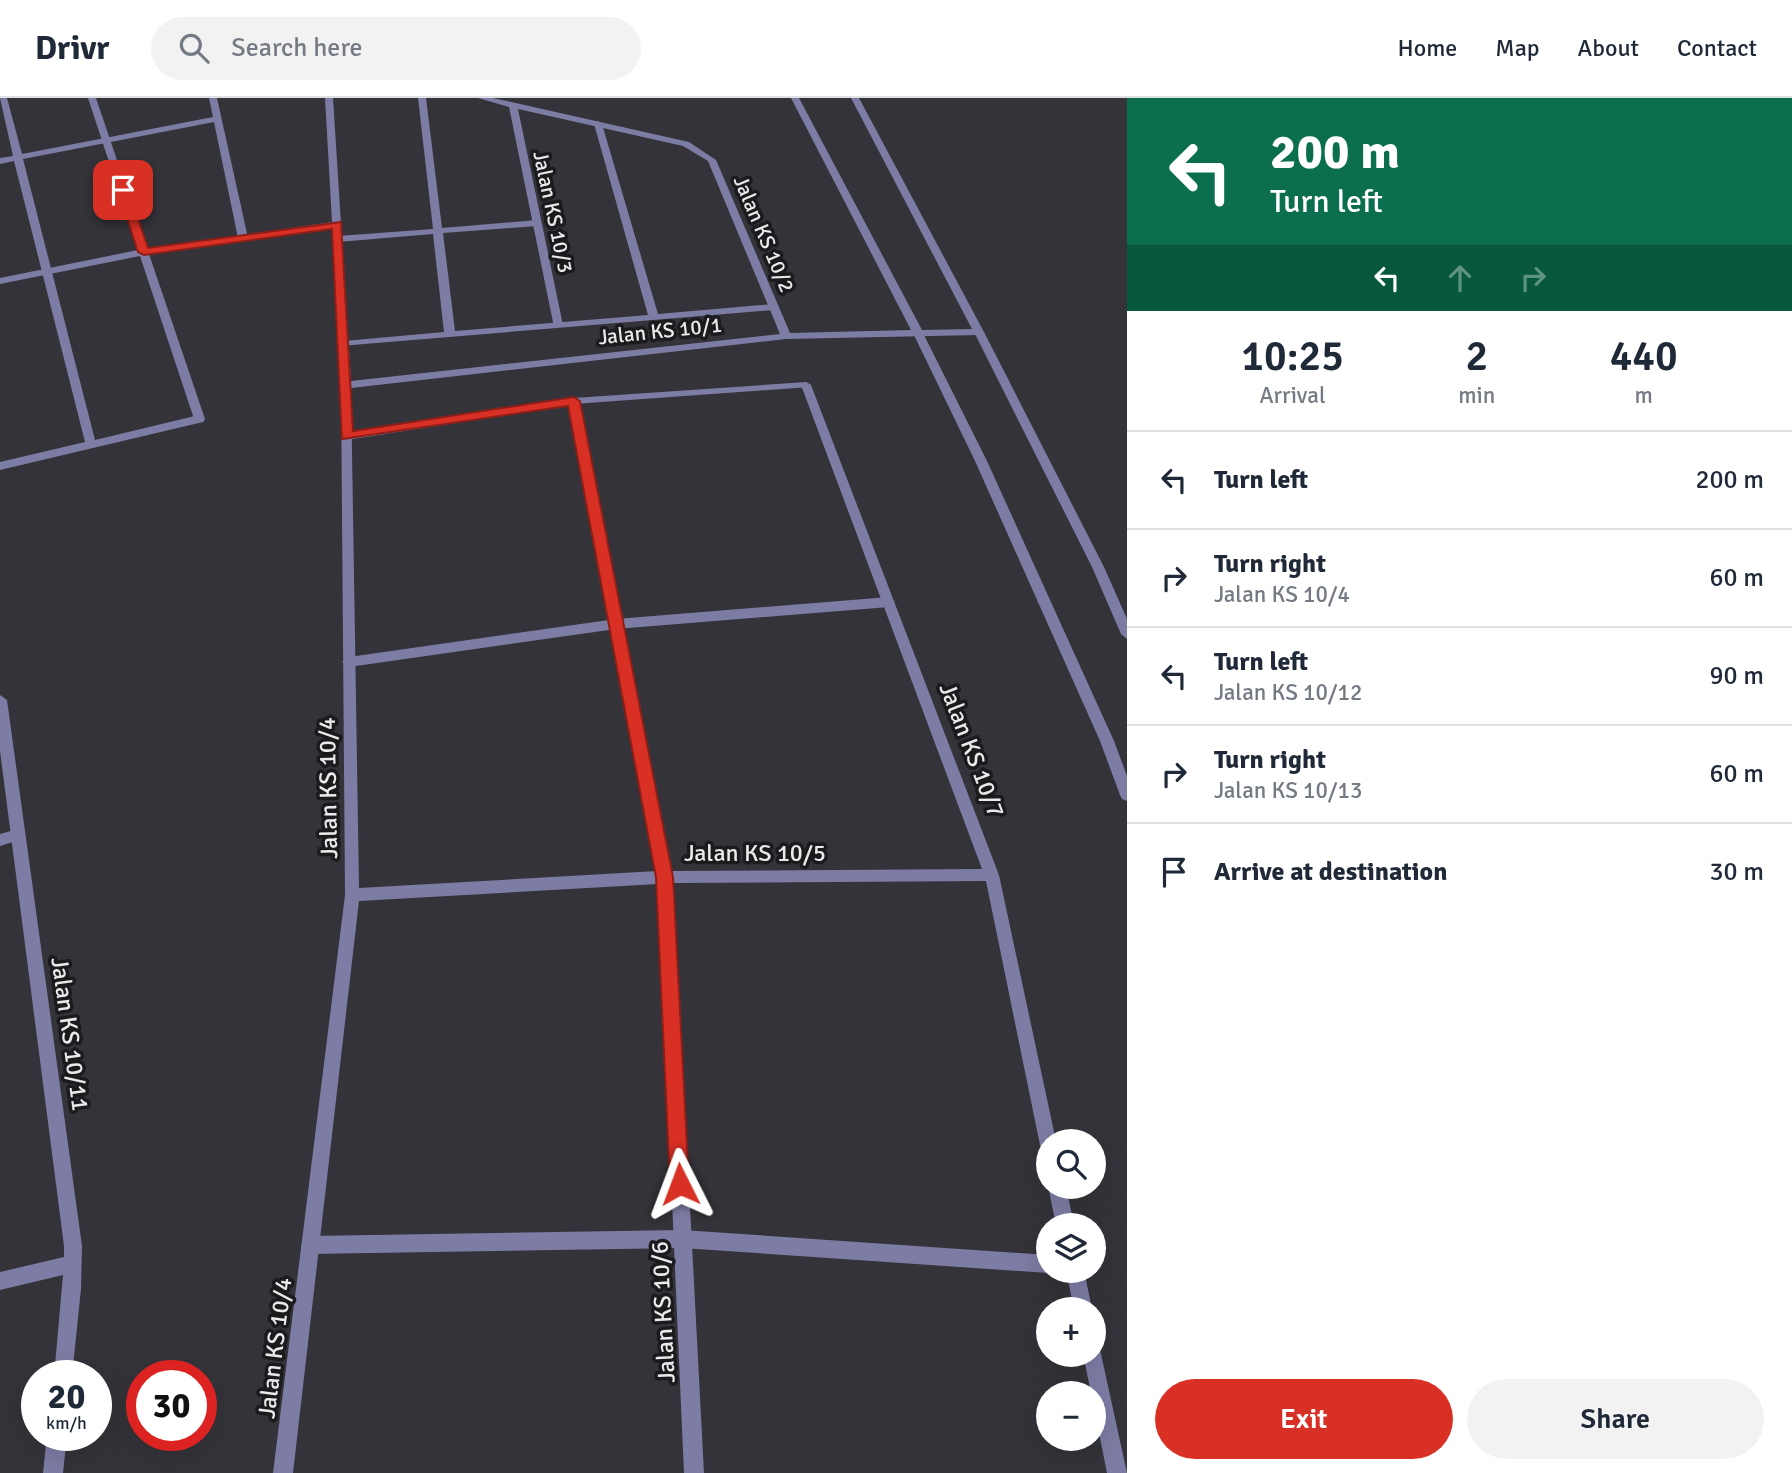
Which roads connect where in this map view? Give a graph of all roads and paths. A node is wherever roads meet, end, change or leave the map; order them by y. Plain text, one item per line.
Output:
1 (3, 98) edge
2 (92, 98) edge
3 (213, 98) edge
4 (330, 98) edge
5 (422, 98) edge
6 (482, 98) edge
7 (795, 98) edge
8 (855, 98) edge
9 (513, 105) junction
10 (217, 119) junction
11 (598, 124) junction
12 (106, 141) junction
13 (18, 158) junction
14 (0, 161) edge
15 (537, 223) junction
16 (438, 231) junction
17 (337, 232) junction
18 (243, 238) junction
19 (144, 252) junction
20 (47, 272) junction
21 (0, 281) edge
22 (774, 307) junction
23 (654, 317) junction
24 (558, 325) junction
25 (917, 331) junction
26 (979, 332) junction
27 (450, 335) junction
28 (786, 336) junction
29 (344, 344) junction
30 (346, 384) junction
31 (574, 401) junction
32 (347, 436) junction
33 (91, 444) junction
34 (0, 466) edge
35 (889, 603) junction
36 (616, 624) junction
37 (1127, 634) edge
38 (349, 662) junction
39 (0, 700) edge
40 (1127, 795) edge
41 (18, 835) junction
42 (0, 840) edge
43 (992, 875) junction
44 (665, 877) junction
45 (352, 895) junction
46 (1045, 1129) edge
47 (682, 1239) junction
48 (310, 1245) junction
49 (1036, 1263) edge
50 (73, 1264) junction
51 (0, 1281) edge
52 (64, 1360) edge
53 (1095, 1367) edge
54 (55, 1451) edge
55 (53, 1473) edge
56 (283, 1473) edge
57 (694, 1473) edge
58 (1117, 1473) edge

1 - 13 street
2 - 12 street
3 - 10 street
4 - 17 street, Jalan KS 10/4
5 - 16 street
6 - 9 street
7 - 25 street
8 - 26 street
9 - 11 street
9 - 15 street, Jalan KS 10/3
10 - 12 street
10 - 18 street
11 - 22 street, Jalan KS 10/2
11 - 23 street
12 - 13 street
12 - 19 street
13 - 14 street
13 - 20 street
15 - 16 street
15 - 24 street, Jalan KS 10/3
16 - 17 street
16 - 27 street
17 - 18 street
17 - 29 street, Jalan KS 10/4
18 - 19 street
19 - 20 street
19 - 33 street
20 - 21 street
20 - 33 street
22 - 23 street
22 - 28 street, Jalan KS 10/2
23 - 24 street
24 - 27 street
25 - 26 street, Jalan KS 10/1
25 - 28 street, Jalan KS 10/1
25 - 40 street
26 - 37 street
27 - 29 street
28 - 30 street, Jalan KS 10/1
29 - 30 street, Jalan KS 10/4
30 - 32 street, Jalan KS 10/4
31 - 32 street
31 - 35 street, Jalan KS 10/7
31 - 36 street, Jalan KS 10/6
32 - 38 street, Jalan KS 10/4
33 - 34 street
35 - 36 street
35 - 43 street, Jalan KS 10/7
36 - 38 street
36 - 44 street, Jalan KS 10/6
38 - 45 street, Jalan KS 10/4
39 - 41 street, Jalan KS 10/11
41 - 42 street
41 - 50 street, Jalan KS 10/11
43 - 44 street, Jalan KS 10/5
43 - 46 street, Jalan KS 10/7
44 - 45 street, Jalan KS 10/5
44 - 47 street, Jalan KS 10/6
45 - 48 street, Jalan KS 10/4
47 - 48 street
47 - 49 street
47 - 57 street, Jalan KS 10/6
48 - 56 street, Jalan KS 10/4
50 - 51 street
50 - 52 street, Jalan KS 10/11
53 - 58 street
54 - 55 street

